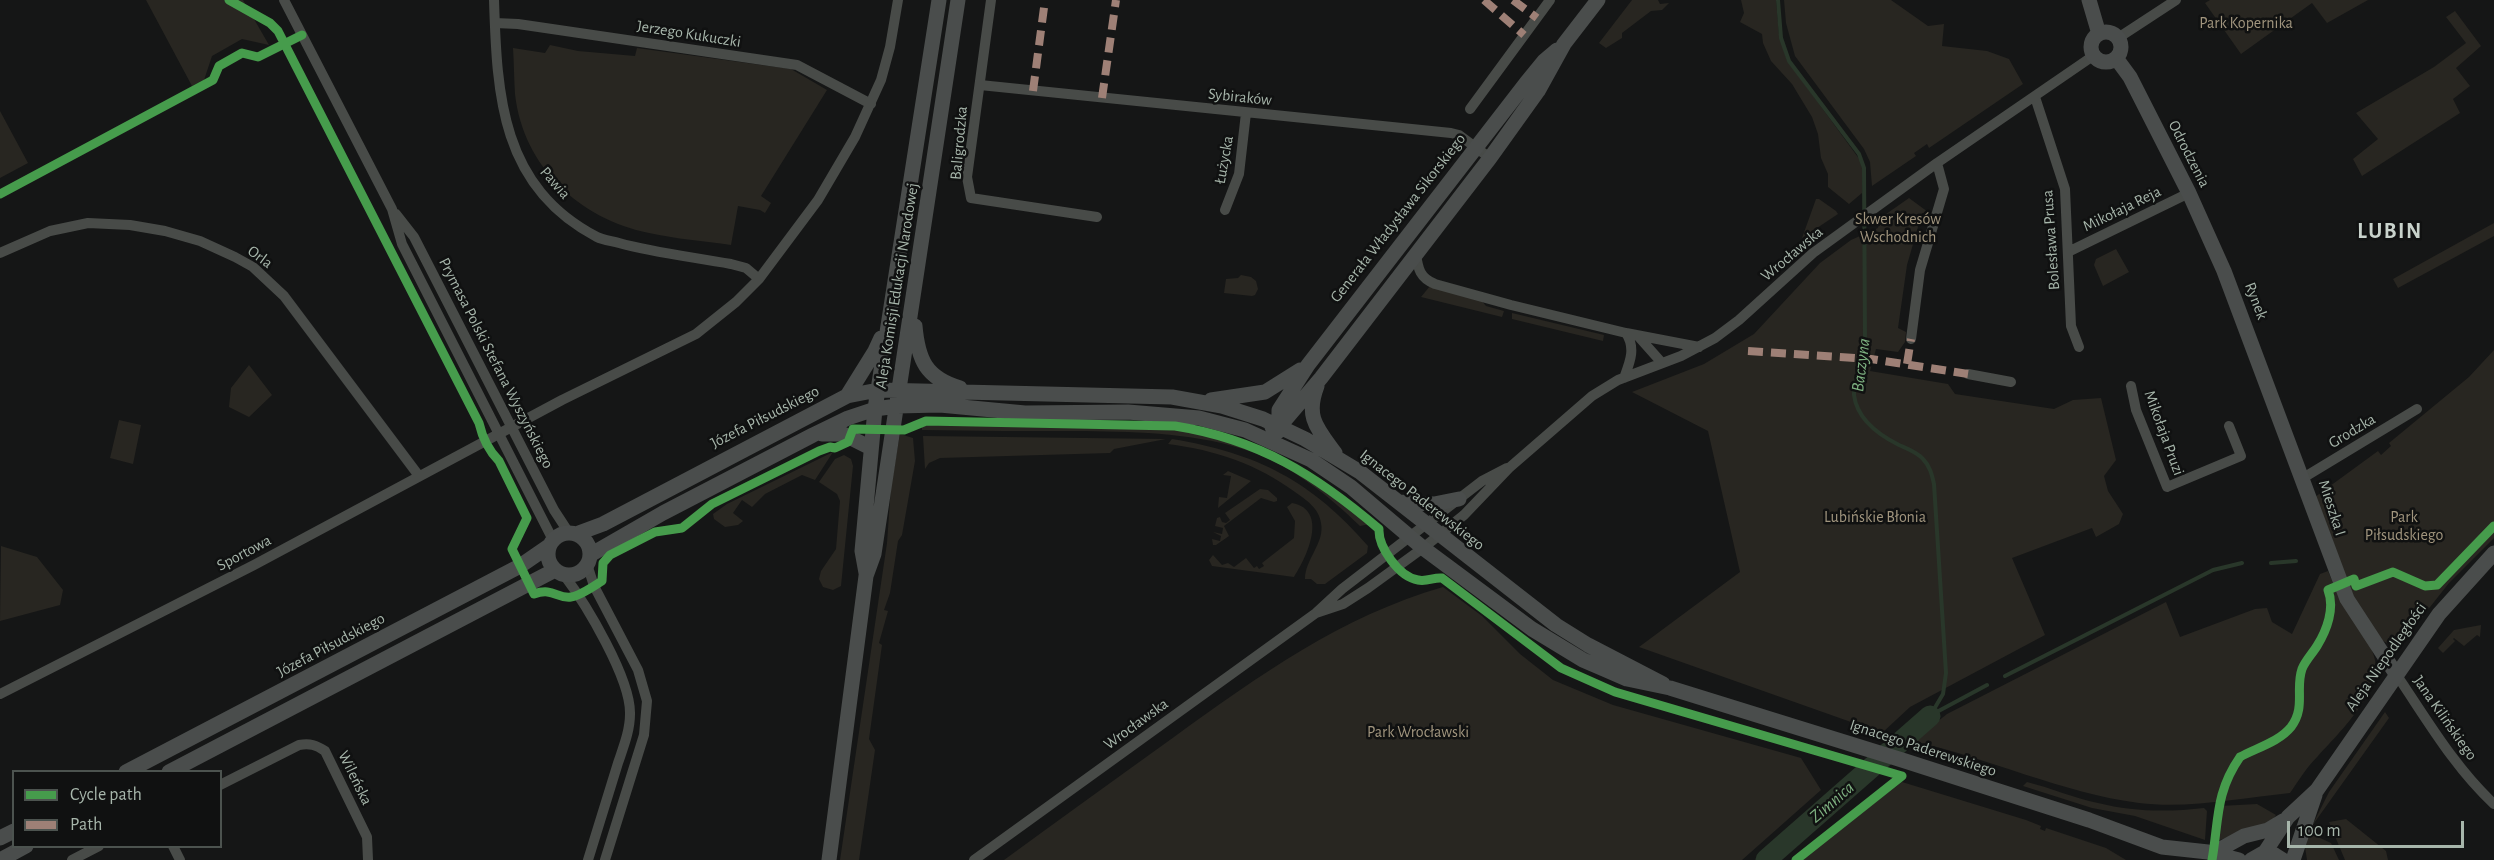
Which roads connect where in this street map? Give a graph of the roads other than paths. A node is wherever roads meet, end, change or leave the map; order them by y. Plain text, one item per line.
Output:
1 (284, 0) edge
2 (494, 0) edge
3 (898, 0) edge
4 (939, 0) edge
5 (958, 0) edge
6 (991, 0) edge
7 (1550, 0) edge
8 (1598, 0) edge
9 (2089, 0) edge
10 (2176, 0) edge
11 (495, 22) junction
12 (2099, 34) junction
13 (2118, 38) junction
14 (1564, 44) junction
15 (2093, 56) junction
16 (2116, 58) junction
17 (980, 85) junction
18 (2035, 97) junction
19 (871, 104) junction
20 (1470, 109) dead end
21 (1246, 113) junction
22 (1477, 148) junction
23 (1490, 158) junction
24 (1937, 163) junction
25 (2189, 193) junction
26 (392, 209) junction
27 (1225, 210) dead end
28 (1097, 218) dead end
29 (2067, 252) junction
30 (0, 254) edge
31 (1416, 254) junction
32 (2224, 271) joint
33 (759, 279) junction
34 (913, 305) junction
35 (890, 312) junction
36 (1626, 333) junction
37 (1638, 336) junction
38 (1911, 339) dead end
39 (2253, 344) joint
40 (1699, 347) junction
41 (2079, 347) dead end
42 (1662, 363) junction
43 (1308, 365) junction
44 (1968, 374) dead end
45 (1321, 378) junction
46 (1624, 378) junction
47 (2011, 382) dead end
48 (2131, 386) dead end
49 (878, 390) junction
50 (972, 391) junction
51 (847, 396) junction
52 (898, 398) junction
53 (1202, 402) junction
54 (875, 409) junction
55 (2417, 409) dead end
56 (1278, 425) junction
57 (2229, 426) dead end
58 (512, 428) junction
59 (1251, 432) junction
60 (500, 434) junction
61 (813, 435) junction
62 (1285, 446) junction
63 (871, 448) junction
64 (1339, 459) junction
65 (1509, 468) junction
66 (419, 476) junction
67 (2303, 478) junction
68 (1459, 499) junction
69 (1400, 502) junction
70 (1426, 524) junction
71 (572, 533) junction
72 (1439, 535) junction
73 (1410, 537) junction
74 (551, 543) junction
75 (1423, 548) junction
76 (2494, 553) edge
77 (589, 560) junction
78 (560, 572) junction
79 (866, 576) junction
80 (1316, 613) junction
81 (2396, 674) junction
82 (1670, 688) junction
83 (0, 694) edge
84 (128, 770) edge
85 (171, 770) edge
86 (222, 784) edge
87 (2317, 790) junction
88 (2494, 804) edge
89 (2288, 817) junction
90 (2162, 847) junction
91 (22, 848) edge
92 (95, 848) edge
93 (2265, 852) junction
94 (2213, 853) junction
95 (0, 860) edge
96 (72, 860) edge
97 (368, 860) edge
98 (588, 860) edge
99 (605, 860) edge
100 (829, 860) edge
101 (974, 860) edge
102 (2180, 860) edge
103 (2239, 860) edge
104 (2251, 860) edge
105 (2283, 860) edge
106 (2293, 860) edge

1 - 26 street, Prymasa Polski Stefana Wyszyńskiego
2 - 11 street, Pawia
3 - 19 street
4 - 35 street, Aleja Komisji Edukacji Narodowej
5 - 34 street, Aleja Komisji Edukacji Narodowej
6 - 17 street, Baligrodzka
7 - 20 street
8 - 14 street, Generała Władysława Sikorskiego
9 - 12 street
10 - 13 street
11 - 19 street, Jerzego Kukuczki
11 - 33 street, Pawia
12 - 13 street
12 - 15 street
13 - 16 street
14 - 22 street, Generała Władysława Sikorskiego
14 - 23 street, Generała Władysława Sikorskiego
15 - 16 street
15 - 18 street, Wrocławska
16 - 25 street, Odrodzenia
17 - 21 street, Sybiraków
17 - 28 street, Baligrodzka
18 - 24 street, Wrocławska
18 - 29 street, Bolesława Prusa
19 - 33 street
21 - 22 street, Sybiraków
21 - 27 street, Łużycka
22 - 23 street, Sybiraków
22 - 43 street, Generała Władysława Sikorskiego
23 - 31 street, Generała Władysława Sikorskiego
24 - 38 street
24 - 40 street, Wrocławska
25 - 29 street, Mikołaja Reja
25 - 32 street, Odrodzenia
26 - 58 street, Prymasa Polski Stefana Wyszyńskiego
26 - 60 street, Prymasa Polski Stefana Wyszyńskiego
29 - 41 street, Bolesława Prusa
30 - 66 street, Orla
31 - 36 street
31 - 45 street, Generała Władysława Sikorskiego
32 - 39 street, Rynek
33 - 58 street
34 - 50 street
34 - 52 street, Aleja Komisji Edukacji Narodowej
35 - 49 street, Aleja Komisji Edukacji Narodowej
35 - 51 street
36 - 37 street
36 - 46 street
37 - 40 street
37 - 42 street
39 - 67 street, Mieszka I
40 - 42 street, Wrocławska
42 - 46 street, Wrocławska
43 - 53 street
43 - 56 street, Generała Władysława Sikorskiego
44 - 47 street
45 - 56 street, Generała Władysława Sikorskiego
45 - 64 street
46 - 65 street, Wrocławska
48 - 57 street, Mikołaja Pruzi
49 - 51 street, Józefa Piłsudskiego
49 - 52 street, Ignacego Paderewskiego
49 - 54 street, Aleja Komisji Edukacji Narodowej
50 - 52 street, Ignacego Paderewskiego
50 - 53 street, Ignacego Paderewskiego
51 - 71 street, Józefa Piłsudskiego
52 - 54 street, Ignacego Paderewskiego
52 - 59 street, Ignacego Paderewskiego
52 - 79 street, Aleja Komisji Edukacji Narodowej
53 - 56 street, Ignacego Paderewskiego
54 - 61 street
54 - 63 street, Aleja Komisji Edukacji Narodowej
55 - 67 street, Grodzka
56 - 59 street
56 - 62 street
56 - 64 street, Ignacego Paderewskiego
58 - 60 street
58 - 71 street, Prymasa Polski Stefana Wyszyńskiego
59 - 62 street, Ignacego Paderewskiego
60 - 66 street, Sportowa
60 - 74 street, Prymasa Polski Stefana Wyszyńskiego
61 - 63 street
61 - 77 street
62 - 73 street, Ignacego Paderewskiego
63 - 79 street, Aleja Komisji Edukacji Narodowej
64 - 69 street, Ignacego Paderewskiego
65 - 68 street, Wrocławska
65 - 72 street, Wrocławska
66 - 83 street, Sportowa
67 - 81 street, Mieszka I
68 - 69 street
68 - 70 street, Wrocławska
69 - 70 street, Ignacego Paderewskiego
70 - 72 street, Ignacego Paderewskiego
70 - 73 street, Wrocławska
71 - 74 street
71 - 77 street
72 - 75 street, Wrocławska
72 - 82 street, Ignacego Paderewskiego
73 - 75 street, Ignacego Paderewskiego
73 - 80 street, Wrocławska
74 - 78 street
74 - 84 street, Józefa Piłsudskiego
75 - 80 street, Wrocławska
75 - 82 street, Ignacego Paderewskiego
76 - 81 street, Aleja Niepodległości
77 - 78 street
77 - 99 street
78 - 85 street
78 - 98 street
79 - 100 street, Aleja Komisji Edukacji Narodowej
80 - 101 street, Wrocławska
81 - 87 street, Aleja Niepodległości
81 - 88 street, Jana Kilińskiego
82 - 90 street, Ignacego Paderewskiego
86 - 97 street, Wileńska
87 - 89 street, Aleja Niepodległości
87 - 106 street, Aleja Niepodległości
89 - 93 street, Aleja Niepodległości
89 - 94 street
90 - 94 street, Ignacego Paderewskiego
90 - 102 street, Ignacego Paderewskiego
91 - 95 street
92 - 96 street
93 - 104 street
93 - 105 street
94 - 103 street, Ignacego Paderewskiego

